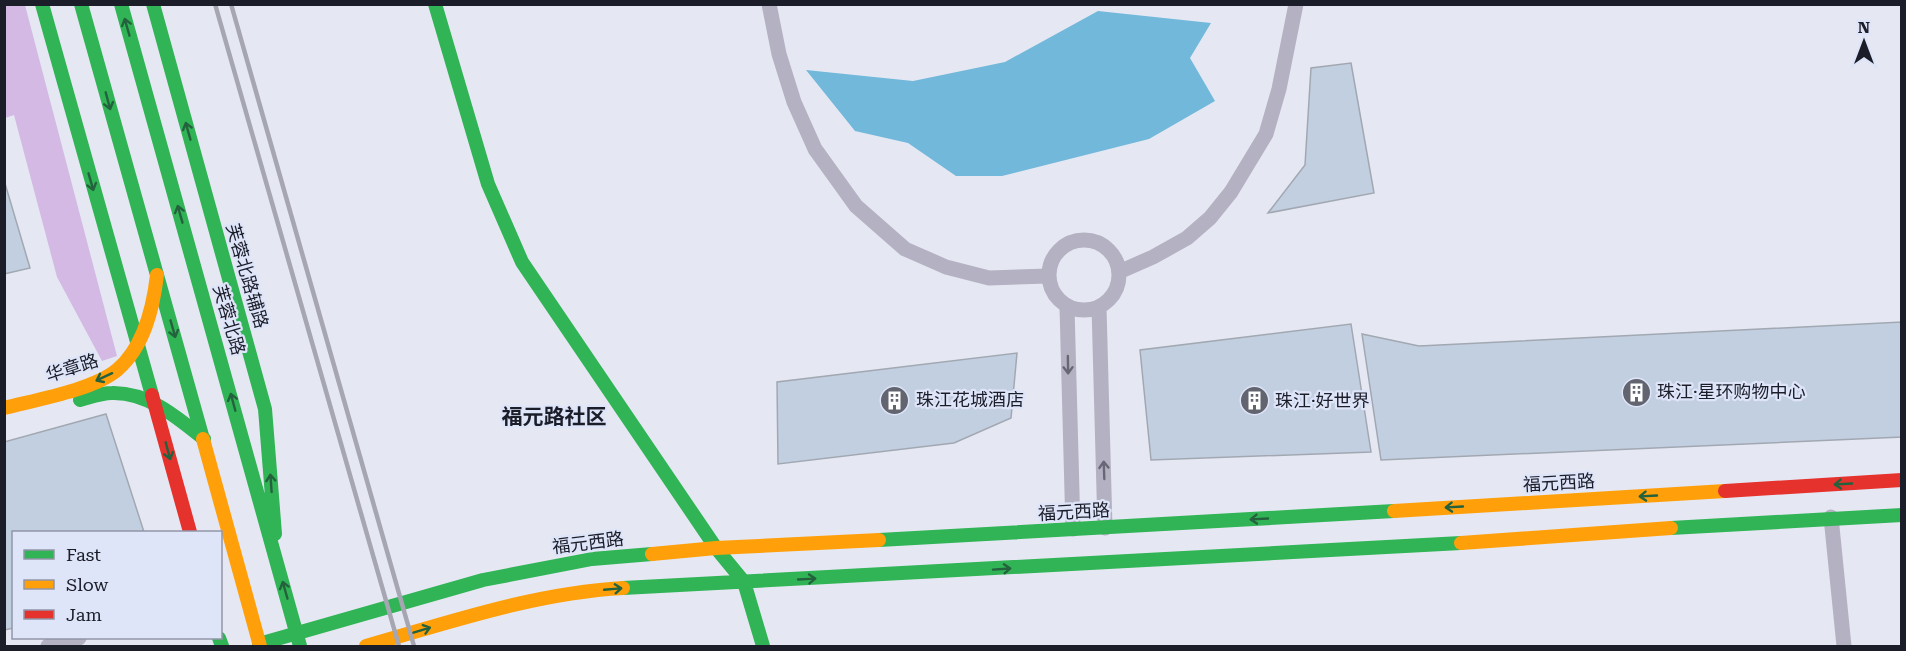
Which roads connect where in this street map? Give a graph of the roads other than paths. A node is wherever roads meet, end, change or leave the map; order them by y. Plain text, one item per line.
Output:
1 (42, 4) edge
2 (81, 4) edge
3 (121, 4) edge
4 (153, 4) edge
5 (435, 4) edge
6 (769, 4) edge
7 (1296, 4) edge
8 (1119, 272) junction
9 (157, 275) junction
10 (1048, 276) junction
11 (1067, 307) junction
12 (1100, 307) junction
13 (137, 344) junction
14 (155, 405) junction
15 (4, 408) edge
16 (16, 419) dead end
17 (204, 439) junction
18 (1902, 480) edge
19 (1902, 515) edge
20 (1831, 518) junction
21 (1105, 528) junction
22 (1073, 530) junction
23 (190, 531) edge
24 (716, 548) junction
25 (277, 562) junction
26 (744, 582) junction
27 (75, 639) edge
28 (299, 640) edge
29 (260, 645) edge
30 (49, 646) edge
31 (366, 646) edge
32 (763, 646) edge
33 (1844, 646) edge

1 -> 13 main road
2 -> 9 main road
25 -> 3 main road, 芙蓉北路
25 -> 4 main road, 芙蓉北路辅路
5 - 24 main road
6 - 10 street
7 - 8 street
8 - 10 street
8 - 12 street
9 - 13 main road, 华章路
9 -> 17 main road
10 - 11 street
11 - 12 street
11 -> 22 street
21 -> 12 street
13 - 14 main road
13 -> 15 main road, 华章路
14 - 16 main road, 华章路
14 - 17 main road, 华章路
14 -> 23 main road
17 - 29 main road
18 -> 21 main road, 福元西路
19 - 20 main road
26 -> 20 main road
20 - 33 street
21 - 22 main road, 福元西路
22 - 24 main road, 福元西路
24 - 26 main road
24 - 28 main road, 福元西路
28 -> 25 main road, 芙蓉北路
31 -> 26 main road
26 - 32 main road
27 - 30 street
28 - 29 main road, 福元西路

